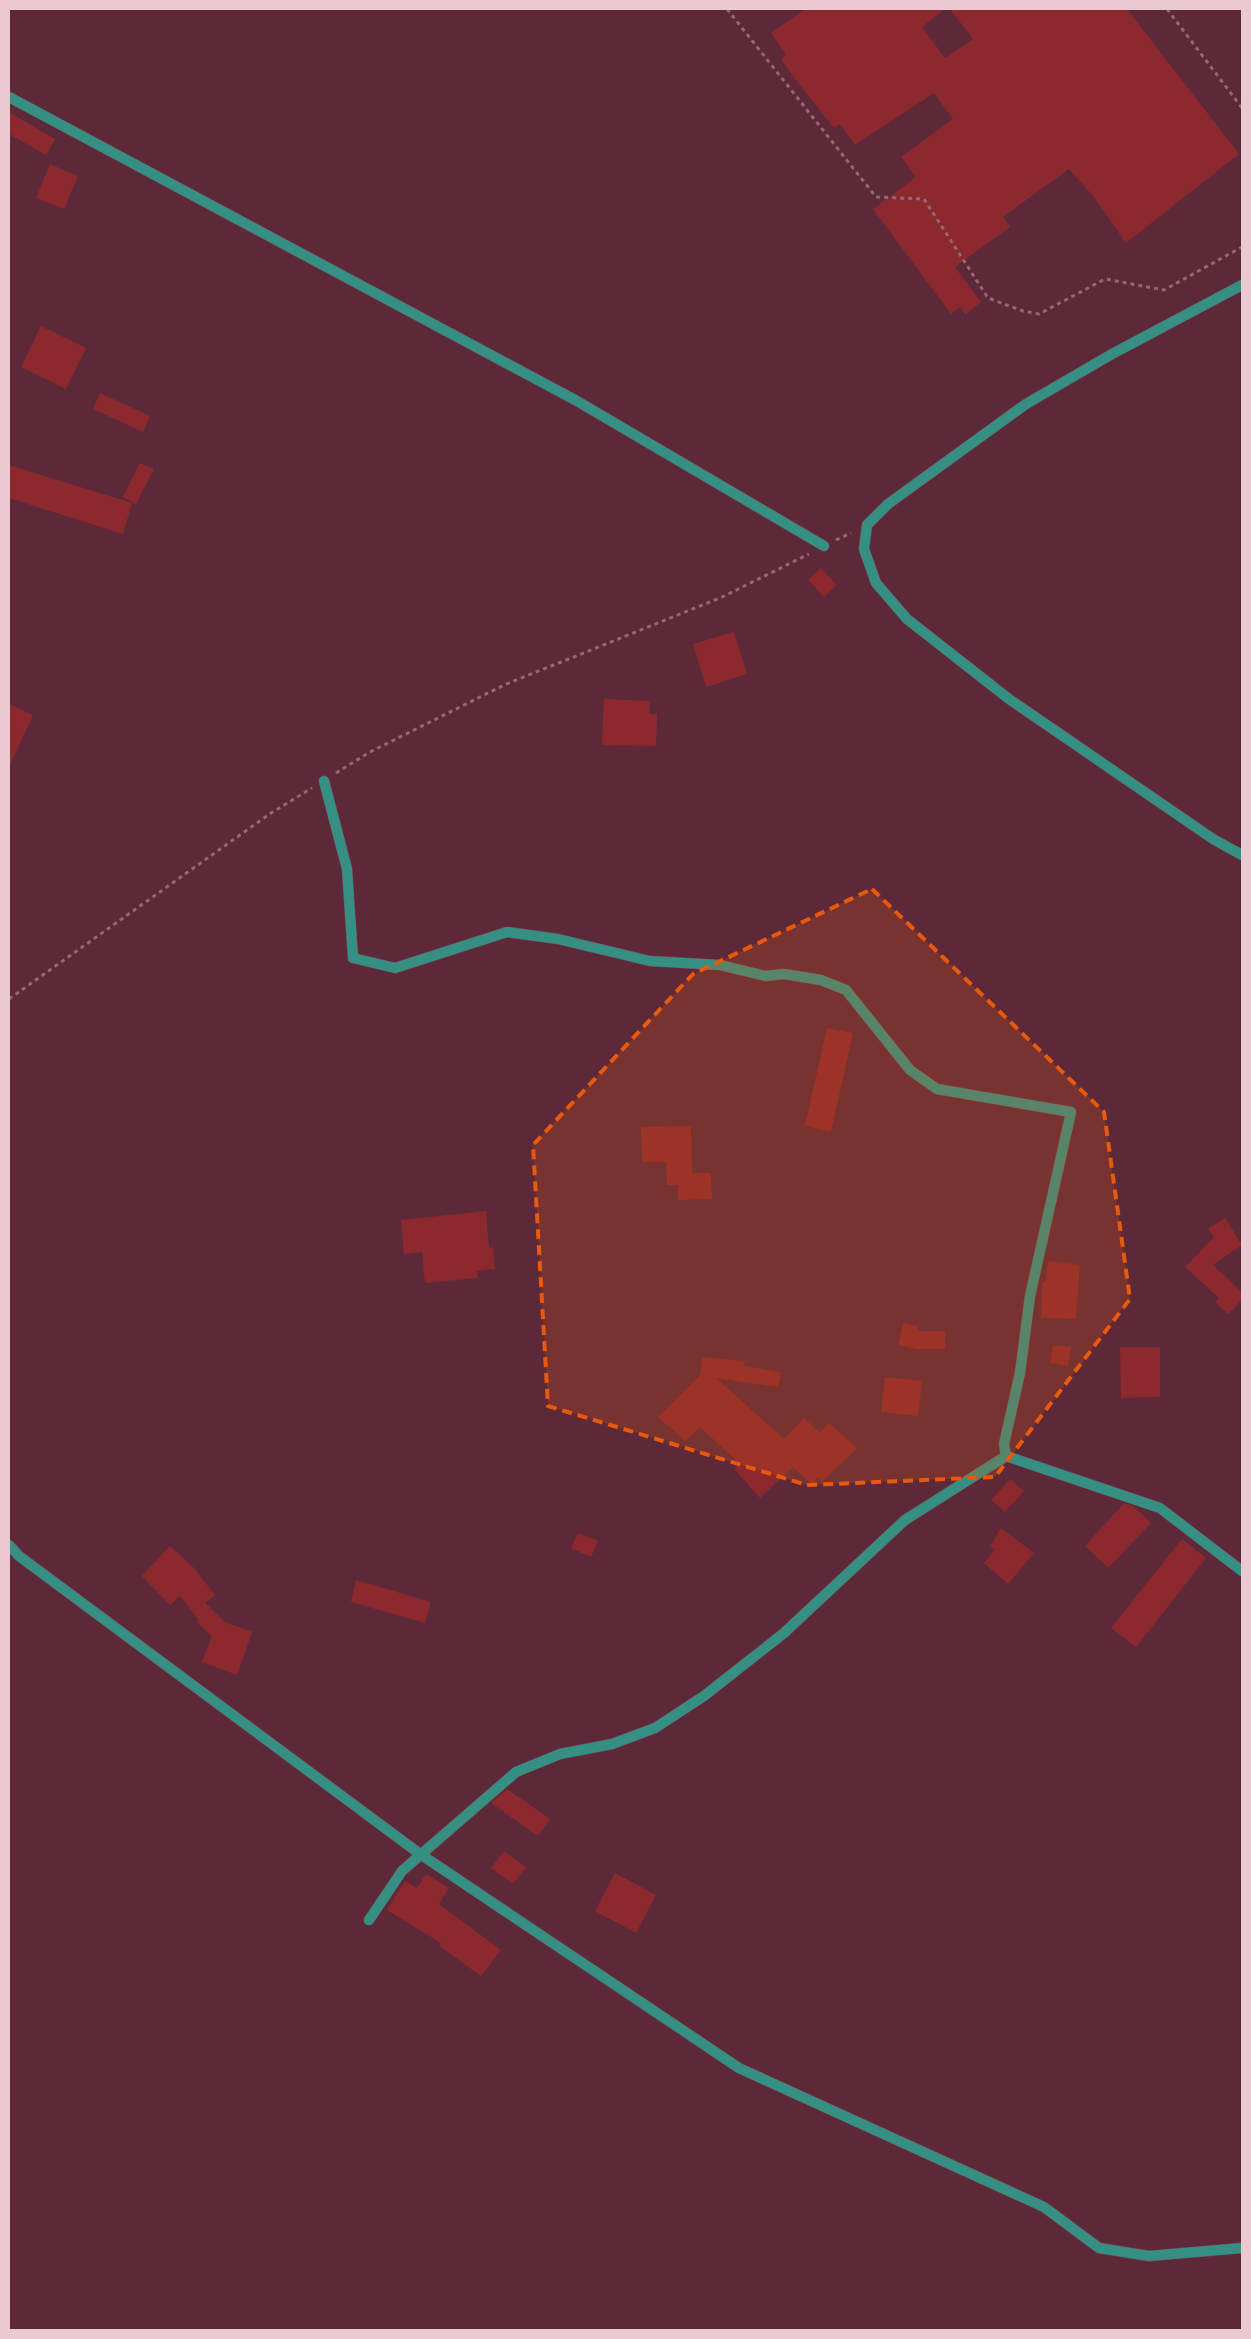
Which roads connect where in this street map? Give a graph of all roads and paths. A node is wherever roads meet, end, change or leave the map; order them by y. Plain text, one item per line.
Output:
1 (727, 9) edge
2 (1167, 9) edge
3 (9, 97) edge
4 (1242, 108) edge
5 (1242, 247) edge
6 (1242, 285) edge
7 (867, 525) junction
8 (824, 546) junction
9 (324, 781) junction
10 (1242, 855) edge
11 (9, 999) edge
12 (1006, 1456) junction
13 (9, 1545) edge
14 (1242, 1571) edge
15 (420, 1854) junction
16 (369, 1920) dead end
17 (1242, 2248) edge

1 - 5 path
2 - 4 path
3 - 8 street
6 - 7 street
7 - 8 path
7 - 10 street
8 - 9 path
9 - 11 path
9 - 12 street
12 - 14 street
12 - 15 street
13 - 15 street
15 - 16 street
15 - 17 street

